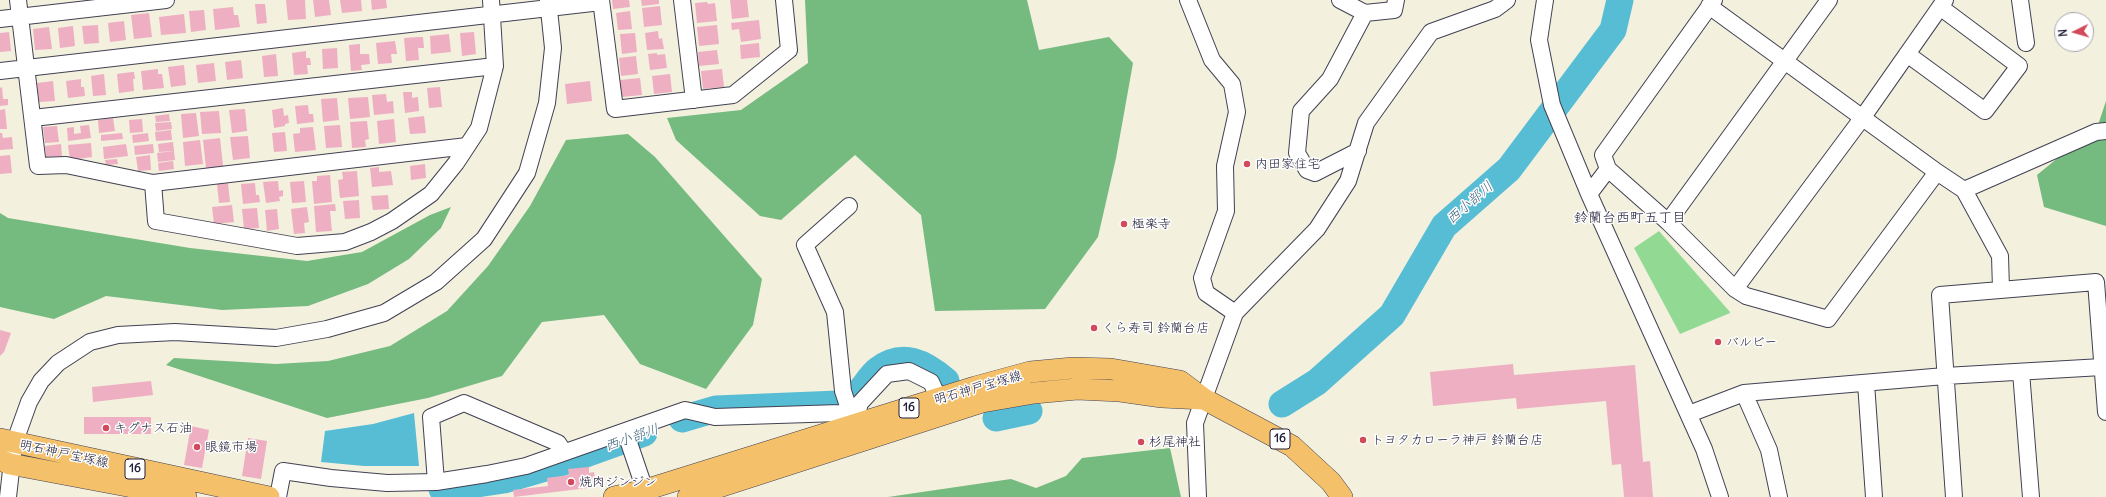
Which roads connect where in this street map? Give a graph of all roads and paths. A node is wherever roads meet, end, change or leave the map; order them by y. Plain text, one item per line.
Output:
1 (18, 0) edge
2 (166, 0) edge
3 (682, 0) edge
4 (784, 0) edge
5 (1188, 0) edge
6 (1340, 0) edge
7 (1396, 0) edge
8 (1507, 0) edge
9 (1545, 0) edge
10 (1829, 0) edge
11 (2020, 0) edge
12 (601, 1) edge
13 (549, 3) edge
14 (1712, 3) edge
15 (1942, 3) edge
16 (98, 4) edge
17 (492, 7) edge
18 (1365, 13) junction
19 (20, 17) junction
20 (0, 19) edge
21 (2026, 43) dead end
22 (1907, 54) junction
23 (1784, 62) junction
24 (495, 66) junction
25 (27, 68) junction
26 (0, 71) edge
27 (694, 100) junction
28 (1863, 117) junction
29 (33, 118) junction
30 (2106, 131) edge
31 (467, 146) junction
32 (1358, 151) junction
33 (1608, 169) junction
34 (1937, 172) junction
35 (153, 183) junction
36 (1964, 190) junction
37 (1589, 194) junction
38 (849, 206) dead end
39 (1668, 222) junction
40 (1735, 289) junction
41 (2001, 289) junction
42 (1235, 312) junction
43 (2102, 366) junction
44 (2021, 372) junction
45 (1945, 376) junction
46 (1866, 383) junction
47 (1744, 393) junction
48 (939, 399) junction
49 (1204, 399) junction
50 (2106, 412) edge
51 (1689, 414) junction
52 (854, 426) junction
53 (625, 431) junction
54 (7, 441) edge
55 (564, 452) junction
56 (5, 462) edge
57 (436, 482) junction
58 (645, 490) junction
59 (8, 497) edge
60 (186, 497) edge
61 (269, 497) edge
62 (278, 497) edge
63 (614, 497) edge
64 (688, 497) edge
65 (1198, 497) edge
66 (1342, 497) edge
67 (1720, 497) edge
68 (1779, 497) edge
69 (1874, 497) edge
70 (1954, 497) edge
71 (2031, 497) edge

1 - 19 street
2 - 16 street
3 - 27 street
4 - 27 street
5 - 42 street
6 - 18 street
7 - 18 street
8 - 32 street
9 - 37 street
10 - 23 street
11 - 21 street
12 - 13 street
12 - 27 street
13 - 17 street
13 - 54 street
14 - 23 street
14 - 33 street
15 - 22 street
15 - 22 street
16 - 19 street
17 - 24 street
17 - 25 street
18 - 32 street
19 - 20 street
19 - 25 street
22 - 28 street
23 - 28 street
23 - 39 street
24 - 29 street
24 - 31 street
25 - 26 street
25 - 29 street
28 - 34 street
28 - 40 street
29 - 35 street
30 - 36 street
31 - 35 street
31 - 35 street
32 - 42 street
33 - 37 street
33 - 39 street
34 - 36 street
34 - 40 street
36 - 41 street
37 - 51 street
38 - 52 street
39 - 40 street
41 - 43 street
41 - 45 street
42 - 49 street
43 - 44 street
43 - 50 street
44 - 45 street
44 - 71 street
45 - 46 street
45 - 70 street
46 - 47 street
46 - 69 street
47 - 51 street
47 - 68 street
48 - 49 main road, 明石神戸宝塚線 / 16
48 - 52 main road, 明石神戸宝塚線 / 16
48 - 52 street
49 - 64 main road, 明石神戸宝塚線 / 16
49 - 65 street
49 - 66 main road, 明石神戸宝塚線 / 16
51 - 67 street
52 - 53 street
52 - 58 main road, 明石神戸宝塚線 / 16
53 - 55 street
53 - 58 street
54 - 56 street
54 - 61 main road, 明石神戸宝塚線 / 16
55 - 57 street
55 - 57 street
56 - 59 street
56 - 60 main road, 明石神戸宝塚線 / 16
57 - 62 street
58 - 63 main road, 明石神戸宝塚線 / 16

